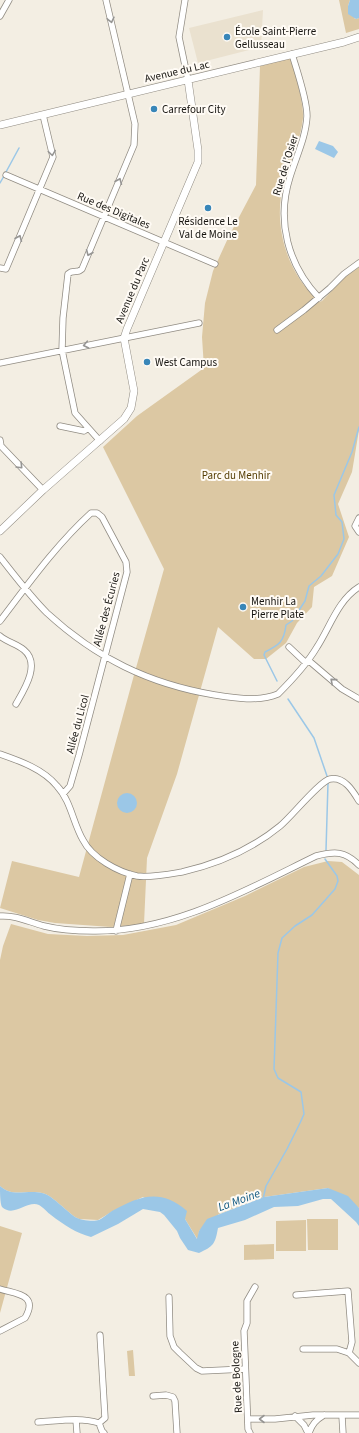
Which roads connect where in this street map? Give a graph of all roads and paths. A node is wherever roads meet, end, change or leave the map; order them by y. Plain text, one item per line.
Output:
1 (9, 0) edge
2 (106, 0) edge
3 (185, 0) edge
4 (0, 16) edge
5 (359, 37) edge
6 (292, 54) junction
7 (188, 80) junction
8 (128, 94) junction
9 (42, 115) junction
10 (0, 125) edge
11 (6, 175) dead end
12 (40, 189) junction
13 (104, 217) junction
14 (164, 242) junction
15 (359, 263) edge
16 (214, 264) dead end
17 (0, 268) edge
18 (319, 298) junction
19 (199, 323) dead end
20 (277, 330) dead end
21 (124, 338) junction
22 (62, 350) junction
23 (0, 363) edge
24 (60, 426) dead end
25 (88, 428) junction
26 (0, 440) edge
27 (100, 441) junction
28 (43, 490) junction
29 (359, 518) edge
30 (0, 531) edge
31 (359, 532) edge
32 (0, 557) edge
33 (359, 587) edge
34 (25, 588) junction
35 (0, 621) edge
36 (0, 636) edge
37 (289, 647) dead end
38 (104, 656) junction
39 (307, 662) junction
40 (359, 699) edge
41 (16, 704) dead end
42 (0, 754) edge
43 (63, 794) junction
44 (359, 801) edge
45 (359, 865) edge
46 (130, 874) junction
47 (0, 916) edge
48 (116, 931) junction
49 (255, 1287) dead end
50 (0, 1289) edge
51 (296, 1295) dead end
52 (169, 1297) dead end
53 (0, 1331) edge
54 (100, 1335) dead end
55 (304, 1349) dead end
56 (349, 1352) junction
57 (359, 1363) edge
58 (245, 1369) junction
59 (153, 1396) dead end
60 (324, 1415) junction
61 (359, 1415) edge
62 (295, 1416) junction
63 (342, 1416) junction
64 (248, 1419) junction
65 (76, 1420) junction
66 (38, 1422) dead end
67 (99, 1423) junction
68 (248, 1432) edge
69 (77, 1433) edge
70 (104, 1433) edge
71 (177, 1433) edge
72 (308, 1433) edge
73 (343, 1433) edge

1 - 4 street
2 -> 8 street
3 - 7 street
5 - 6 street, Avenue du Lac
6 - 7 street, Avenue du Lac
6 - 18 street, Rue de l’Osier
7 - 8 street, Avenue du Lac
7 - 14 street, Avenue du Parc
8 - 9 street, Avenue du Lac
13 -> 8 street
9 - 10 street, Avenue du Lac
9 -> 12 street
11 - 12 street, Rue des Digitales
12 - 13 street, Rue des Digitales
17 -> 12 street
13 - 14 street, Rue des Digitales
13 -> 22 street
14 - 16 street, Rue des Digitales
14 - 21 street, Avenue du Parc
15 - 18 street
18 - 20 street
19 - 21 street
21 -> 22 street
21 - 27 street, Avenue du Parc
22 - 23 street
22 - 25 street
24 - 25 street
25 - 27 street
26 -> 28 street
27 - 28 street, Avenue du Parc
28 - 30 street, Avenue du Parc
29 - 31 street
32 - 34 street
33 - 39 street
34 - 35 street
34 - 38 street
34 - 38 street, Allée des Écuries
36 - 41 street
37 - 39 street
38 - 39 street
38 - 43 street, Allée du Licol
40 -> 39 street
42 - 43 street
43 - 46 street
44 - 46 street
45 - 48 street
46 - 48 street
47 - 48 street
49 - 58 street, Rue de Bologne
50 - 53 street
51 - 56 street
52 - 58 street
54 - 67 street
55 - 56 street
56 - 57 street
58 - 64 street, Rue de Bologne
59 - 71 street
60 - 62 street
60 - 63 street
60 - 72 street
61 - 63 street
62 -> 64 street
62 - 72 street
63 - 73 street
64 - 68 street, Rue de Bologne
65 - 66 street
65 - 67 street
65 - 69 street
67 - 70 street

